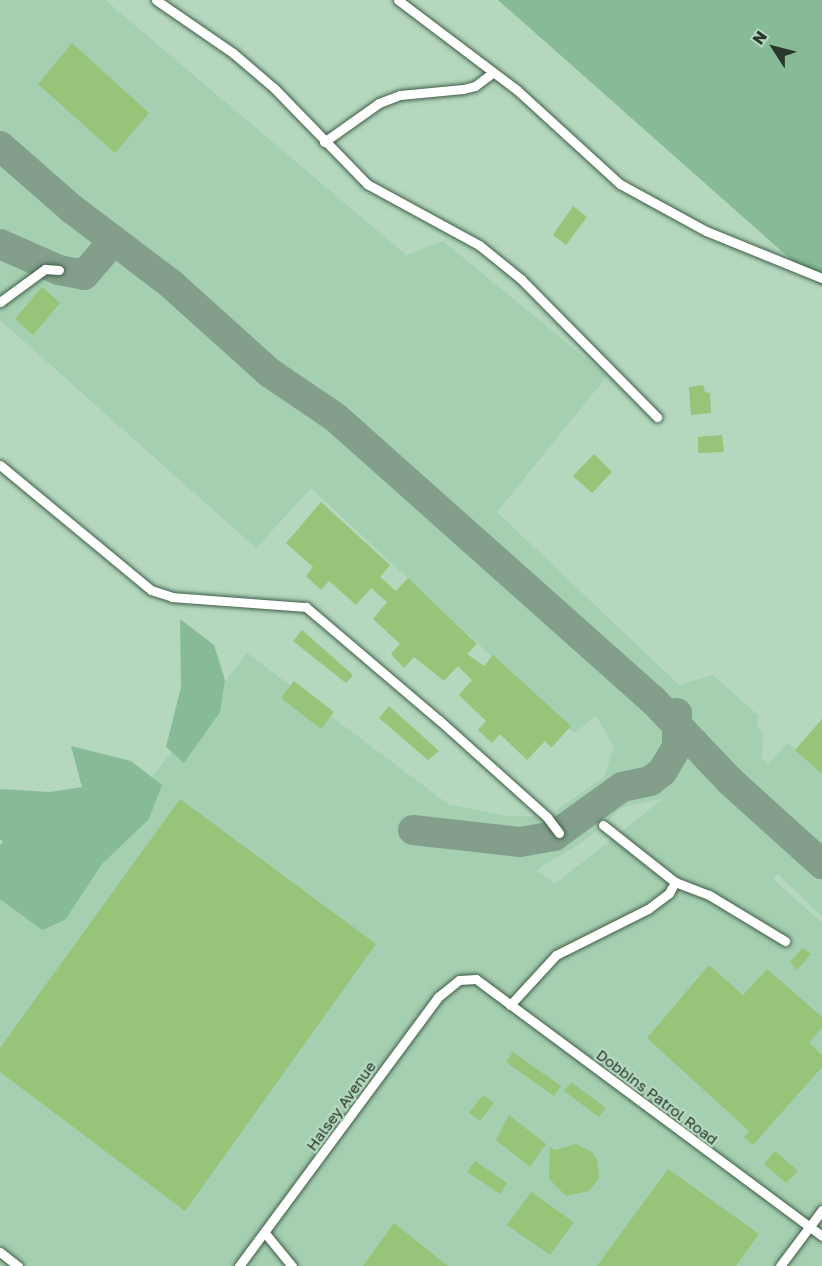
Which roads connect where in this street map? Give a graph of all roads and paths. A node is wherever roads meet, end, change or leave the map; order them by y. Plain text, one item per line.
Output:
1 (156, 0) edge
2 (398, 0) edge
3 (492, 73) junction
4 (324, 142) junction
5 (59, 270) dead end
6 (822, 278) edge
7 (0, 302) edge
8 (657, 417) dead end
9 (0, 465) edge
10 (603, 825) dead end
11 (559, 833) dead end
12 (675, 882) junction
13 (785, 941) dead end
14 (476, 979) joint
15 (510, 1005) junction
16 (822, 1210) edge
17 (808, 1226) junction
18 (265, 1233) junction
19 (822, 1236) edge
20 (0, 1252) edge
21 (18, 1266) edge
22 (239, 1266) edge
23 (292, 1266) edge
24 (780, 1266) edge

1 - 4 street
2 - 3 street
3 - 4 street
3 - 6 street
4 - 8 street
5 - 7 street
9 - 11 street
10 - 12 street
12 - 13 street
12 - 15 street
14 - 15 street, Dobbins Patrol Road
14 - 18 street, Halsey Avenue
15 - 17 street, Dobbins Patrol Road
16 - 17 street
17 - 19 street, Dobbins Patrol Road
17 - 24 street
18 - 22 street, Halsey Avenue
18 - 23 street
20 - 21 street

